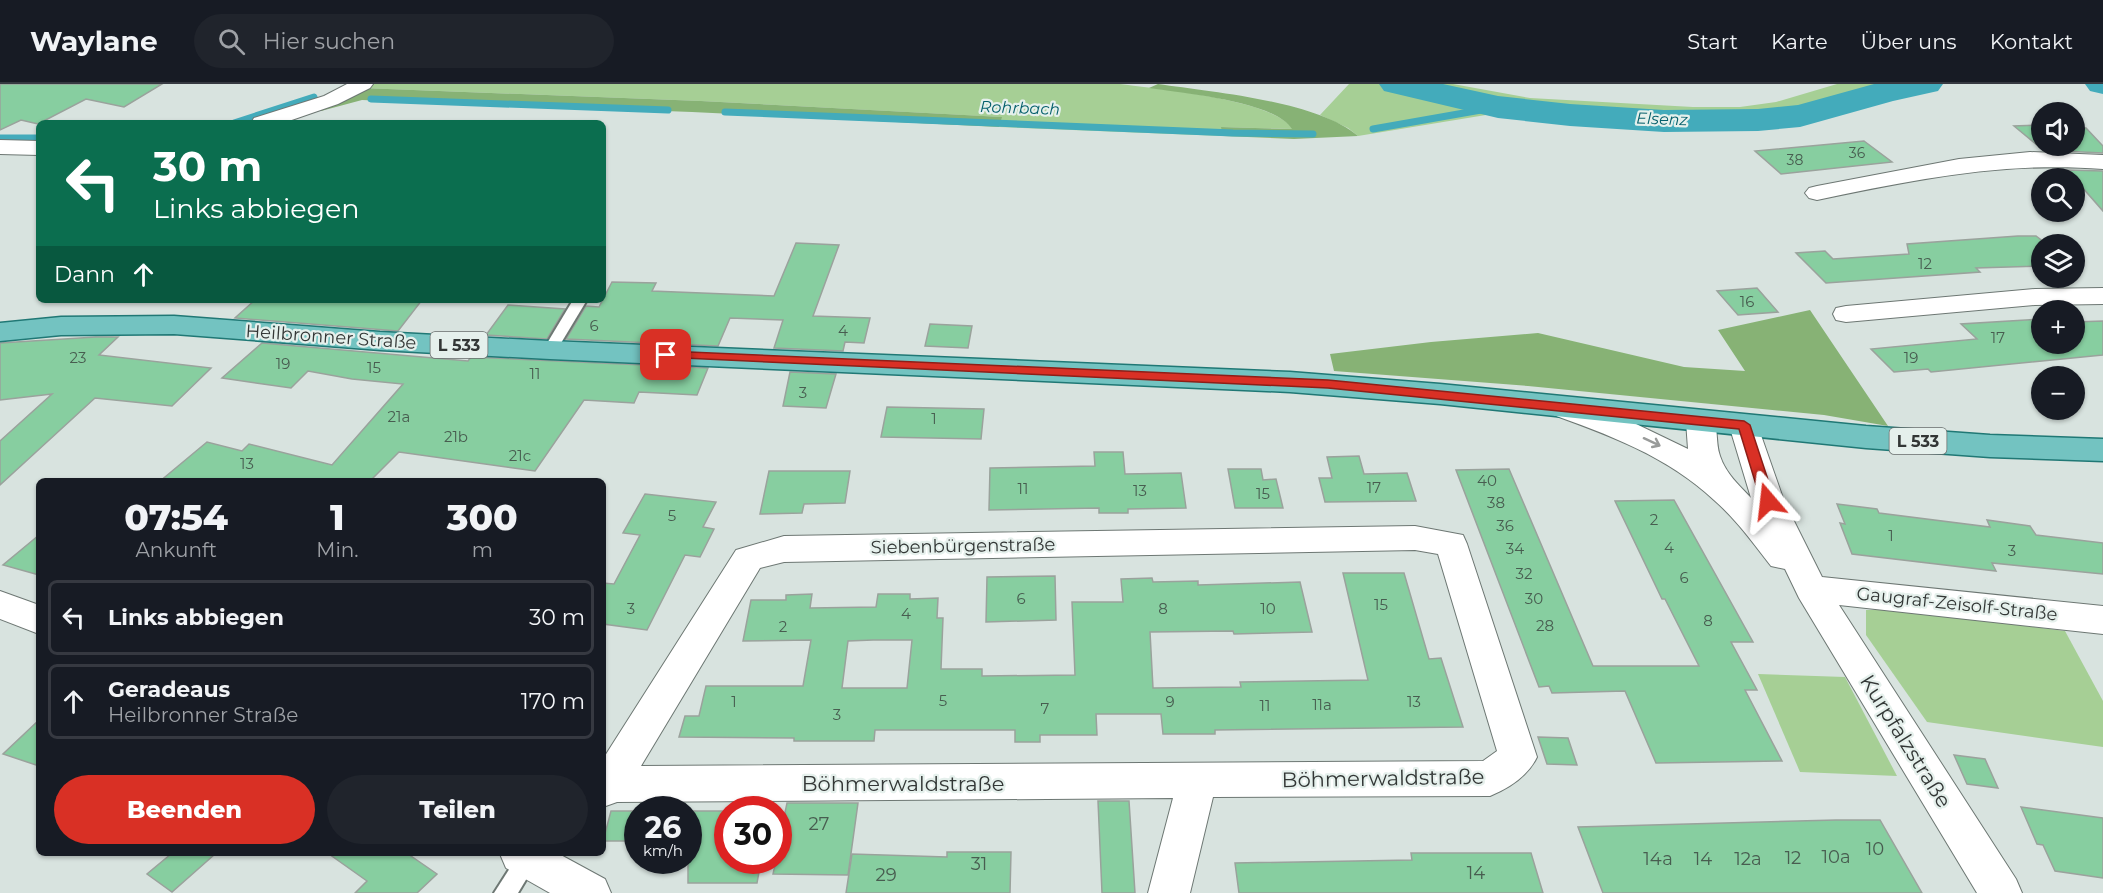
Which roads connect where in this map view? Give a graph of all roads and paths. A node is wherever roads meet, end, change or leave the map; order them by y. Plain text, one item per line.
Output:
1 (363, 84) edge
2 (271, 120) edge
3 (0, 147) edge
4 (36, 148) edge
5 (2103, 162) edge
6 (1817, 193) dead end
7 (2103, 296) edge
8 (578, 303) edge
9 (1846, 314) dead end
10 (0, 332) edge
11 (550, 350) junction
12 (1558, 406) junction
13 (1701, 421) junction
14 (1744, 425) junction
15 (2103, 450) edge
16 (1719, 486) junction
17 (1451, 544) joint
18 (1811, 590) junction
19 (0, 605) edge
20 (36, 619) edge
21 (2103, 620) edge
22 (1197, 782) junction
23 (606, 787) edge
24 (526, 856) edge
25 (529, 856) edge
26 (505, 893) edge
27 (590, 893) edge
28 (1169, 893) edge
29 (2001, 893) edge

1 - 2 street
3 - 4 street
5 - 6 street
7 - 9 street
8 - 11 lane
10 - 11 main road, Heilbronner Straße / L 533
11 - 12 main road, Heilbronner Straße / L 533
12 - 13 main road, L 533
12 -> 16 street, Kurpfalzstraße
13 - 14 main road, L 533
13 - 16 street, Kurpfalzstraße
14 - 15 main road, L 533
14 - 18 street, Kurpfalzstraße
16 - 18 street, Kurpfalzstraße
17 - 22 street, Böhmerwaldstraße
17 - 23 street, Siebenbürgenstraße
18 - 21 street, Gaugraf-Zeisolf-Straße
18 - 29 street, Kurpfalzstraße
19 - 20 street
22 - 23 street, Böhmerwaldstraße
22 - 28 street
24 - 26 lane
25 - 27 street

